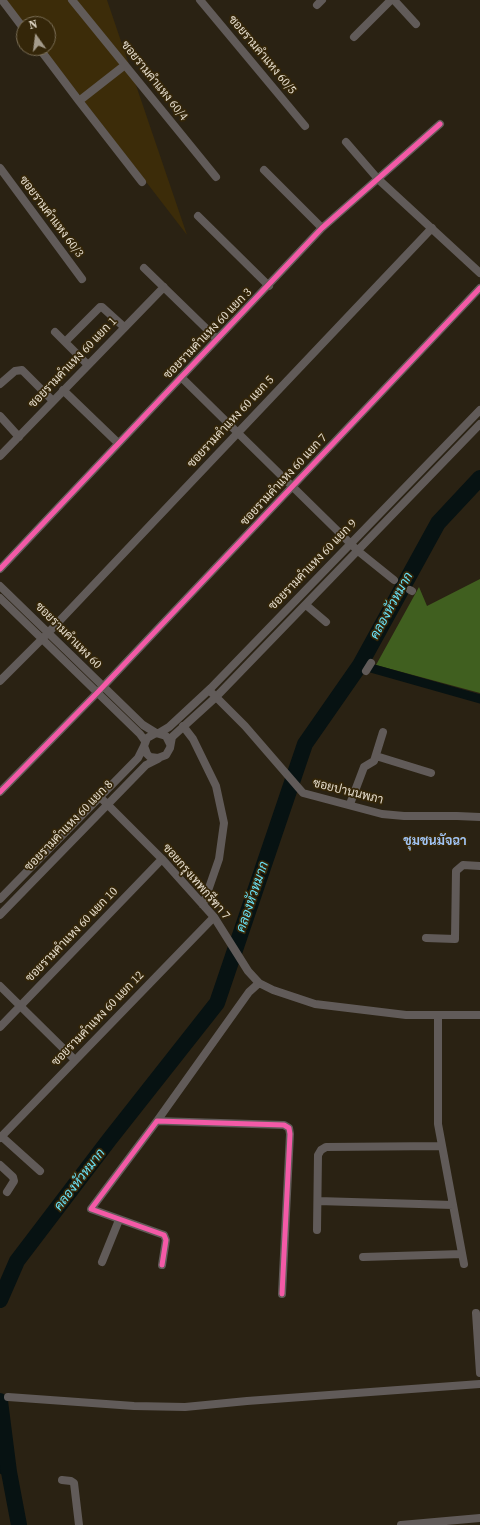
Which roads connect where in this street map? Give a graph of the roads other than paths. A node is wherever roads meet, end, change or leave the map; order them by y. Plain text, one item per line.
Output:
1 (2, 0) edge
2 (72, 0) edge
3 (200, 0) edge
4 (393, 0) edge
5 (16, 18) edge
6 (416, 24) dead end
7 (354, 37) dead end
8 (45, 56) edge
9 (125, 64) junction
10 (79, 102) junction
11 (440, 124) dead end
12 (305, 126) dead end
13 (346, 142) dead end
14 (0, 168) edge
15 (264, 170) dead end
16 (216, 177) dead end
17 (378, 179) junction
18 (142, 182) dead end
19 (198, 216) dead end
20 (322, 228) junction
21 (432, 228) junction
22 (144, 268) dead end
23 (480, 273) edge
24 (82, 279) dead end
25 (269, 286) junction
26 (164, 287) junction
27 (480, 288) edge
28 (124, 327) junction
29 (55, 332) dead end
30 (217, 339) junction
31 (65, 342) junction
32 (88, 365) junction
33 (181, 377) junction
34 (0, 384) edge
35 (63, 390) junction
36 (53, 401) junction
37 (480, 410) edge
38 (0, 416) edge
39 (480, 424) edge
40 (238, 432) junction
41 (19, 436) junction
42 (118, 443) junction
43 (0, 456) edge
44 (292, 486) junction
45 (351, 543) junction
46 (358, 550) junction
47 (0, 569) edge
48 (394, 580) dead end
49 (0, 586) edge
50 (0, 598) edge
51 (306, 605) junction
52 (326, 622) dead end
53 (48, 633) junction
54 (41, 638) junction
55 (370, 664) dead end
56 (366, 671) dead end
57 (0, 680) edge
58 (99, 690) junction
59 (209, 690) junction
60 (216, 697) junction
61 (183, 726) junction
62 (383, 732) dead end
63 (157, 733) junction
64 (144, 744) junction
65 (170, 744) junction
66 (376, 756) junction
67 (158, 758) junction
68 (430, 773) dead end
69 (0, 792) edge
70 (100, 797) junction
71 (108, 804) junction
72 (350, 804) junction
73 (480, 817) edge
74 (162, 859) junction
75 (480, 866) edge
76 (31, 867) junction
77 (40, 874) junction
78 (0, 899) edge
79 (203, 905) junction
80 (0, 915) edge
81 (214, 917) junction
82 (426, 938) dead end
83 (259, 983) junction
84 (0, 986) edge
85 (20, 1007) junction
86 (438, 1015) junction
87 (480, 1015) edge
88 (0, 1027) edge
89 (75, 1060) junction
90 (157, 1121) junction
91 (1, 1137) edge
92 (442, 1146) junction
93 (0, 1165) edge
94 (40, 1171) dead end
95 (7, 1192) dead end
96 (318, 1201) junction
97 (453, 1205) junction
98 (119, 1220) junction
99 (317, 1230) dead end
100 (462, 1254) junction
101 (363, 1257) dead end
102 (102, 1262) dead end
103 (464, 1264) dead end
104 (162, 1265) dead end
105 (282, 1294) dead end
106 (476, 1312) dead end
107 (480, 1373) edge
108 (480, 1384) edge
109 (8, 1397) dead end
110 (62, 1480) dead end
111 (480, 1518) edge
112 (79, 1525) edge
113 (401, 1525) edge

1 - 5 street
2 - 9 street, ซอยรามคำแหง 60/4
3 - 12 street, ซอยรามคำแหง 60/5
4 - 6 street
4 - 7 street
8 - 10 street
9 - 10 street
9 - 16 street, ซอยรามคำแหง 60/4
10 - 18 street
11 - 17 street, ซอยรามคำแหง 60 แยก 3
13 - 17 street
14 - 24 street, ซอยรามคำแหง 60/3
15 - 20 street
17 - 20 street, ซอยรามคำแหง 60 แยก 3
17 - 21 street
19 - 25 street
20 - 25 street, ซอยรามคำแหง 60 แยก 3
21 - 23 street
21 - 40 street, ซอยรามคำแหง 60 แยก 5
22 - 26 street
25 - 30 street, ซอยรามคำแหง 60 แยก 3
26 - 28 street, ซอยรามคำแหง 60 แยก 1
26 - 30 street
27 - 44 street, ซอยรามคำแหง 60 แยก 7
28 - 31 street
28 - 32 street, ซอยรามคำแหง 60 แยก 1
29 - 31 street
30 - 33 street, ซอยรามคำแหง 60 แยก 3
31 - 32 street
32 - 35 street, ซอยรามคำแหง 60 แยก 1
33 - 40 street
33 - 42 street, ซอยรามคำแหง 60 แยก 3
34 - 36 street
35 - 36 street, ซอยรามคำแหง 60 แยก 1
35 - 42 street
36 - 41 street, ซอยรามคำแหง 60 แยก 1
37 - 45 street, ซอยรามคำแหง 60 แยก 9
38 - 41 street
39 - 46 street, ซอยรามคำแหง 60 แยก 9
40 - 44 street
40 - 53 street, ซอยรามคำแหง 60 แยก 5
41 - 43 street, ซอยรามคำแหง 60 แยก 1
42 - 47 street, ซอยรามคำแหง 60 แยก 3
44 - 45 street
44 - 58 street, ซอยรามคำแหง 60 แยก 7
45 - 46 street
45 - 59 street, ซอยรามคำแหง 60 แยก 9
46 - 48 street
46 - 51 street, ซอยรามคำแหง 60 แยก 9
49 - 53 street, ซอยรามคำแหง 60
50 - 54 street, ซอยรามคำแหง 60
51 - 52 street
51 - 60 street, ซอยรามคำแหง 60 แยก 9
53 - 54 street, ซอยรามคำแหง 60 แยก 5
53 - 58 street, ซอยรามคำแหง 60
54 - 57 street, ซอยรามคำแหง 60 แยก 5
54 - 58 street, ซอยรามคำแหง 60
55 - 56 street
58 - 63 street, ซอยรามคำแหง 60
58 - 64 street, ซอยรามคำแหง 60
58 - 69 street, ซอยรามคำแหง 60 แยก 7
59 - 60 street, ซอยปานนพภา
59 - 63 street, ซอยรามคำแหง 60 แยก 9
60 - 61 street, ซอยรามคำแหง 60 แยก 9
60 - 72 street, ซอยปานนพภา
61 - 65 street, ซอยรามคำแหง 60 แยก 9
61 - 79 street
62 - 66 street
63 - 64 street
63 - 65 street, ซอยรามคำแหง 60
64 - 67 street, ซอยรามคำแหง 60
64 - 70 street, ซอยรามคำแหง 60 แยก 8
65 - 67 street
66 - 68 street
66 - 72 street
67 - 71 street, ซอยรามคำแหง 60 แยก 8
70 - 71 street, ซอยกรุงเทพกรีฑา 7
70 - 76 street, ซอยรามคำแหง 60 แยก 8
71 - 74 street, ซอยกรุงเทพกรีฑา 7
71 - 77 street, ซอยรามคำแหง 60 แยก 8
72 - 73 street, ซอยปานนพภา
74 - 79 street, ซอยกรุงเทพกรีฑา 7
74 - 85 street, ซอยรามคำแหง 60 แยก 10
75 - 82 street
76 - 77 street
76 - 78 street, ซอยรามคำแหง 60 แยก 8
77 - 80 street, ซอยรามคำแหง 60 แยก 8
79 - 81 street, ซอยกรุงเทพกรีฑา 7
81 - 83 street, ซอยกรุงเทพกรีฑา 7
81 - 89 street, ซอยรามคำแหง 60 แยก 12
83 - 86 street, ซอยกรุงเทพกรีฑา 7
83 - 90 street
84 - 85 street
85 - 88 street, ซอยรามคำแหง 60 แยก 10
85 - 89 street
86 - 87 street, ซอยกรุงเทพกรีฑา 7
86 - 92 street
89 - 91 street, ซอยรามคำแหง 60 แยก 12
90 - 98 street
90 - 105 street
91 - 94 street
92 - 96 street
92 - 97 street
93 - 95 street
96 - 97 street
96 - 99 street
97 - 100 street
98 - 102 street
98 - 104 street
100 - 101 street
100 - 103 street
106 - 107 street
108 - 109 street
110 - 112 street
111 - 113 street

